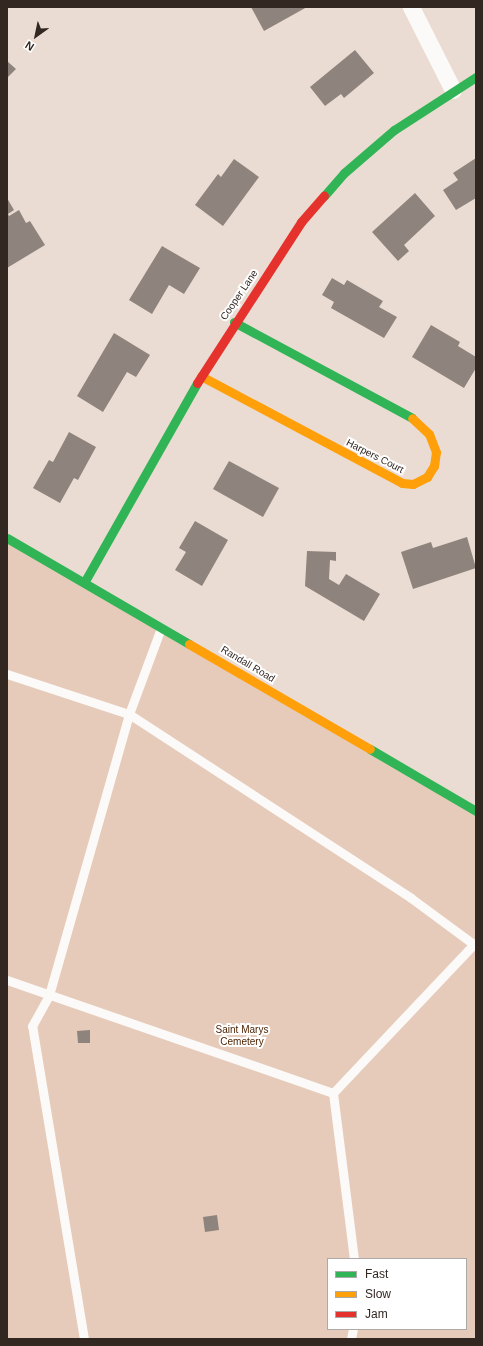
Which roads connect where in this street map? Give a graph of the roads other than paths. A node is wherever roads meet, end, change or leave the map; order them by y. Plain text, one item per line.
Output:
1 (411, 7) edge
2 (476, 77) edge
3 (453, 90) junction
4 (234, 322) junction
5 (201, 376) junction
6 (7, 538) edge
7 (85, 581) junction
8 (161, 626) junction
9 (7, 674) edge
10 (128, 714) junction
11 (476, 811) edge
12 (475, 945) edge
13 (7, 980) edge
14 (49, 995) junction
15 (333, 1093) junction
16 (354, 1258) edge
17 (84, 1339) edge

1 - 3 street
2 - 3 street, Cooper Lane
3 - 4 street, Cooper Lane
4 - 5 street, Cooper Lane
4 - 5 street, Harpers Court
5 - 7 street, Cooper Lane
6 - 7 street, Randall Road
7 - 8 street, Randall Road
8 - 10 lane
8 - 11 street, Randall Road
9 - 10 lane
10 - 12 lane
10 - 14 lane
12 - 15 lane
13 - 14 lane
14 - 15 lane
14 - 17 lane
15 - 16 lane

